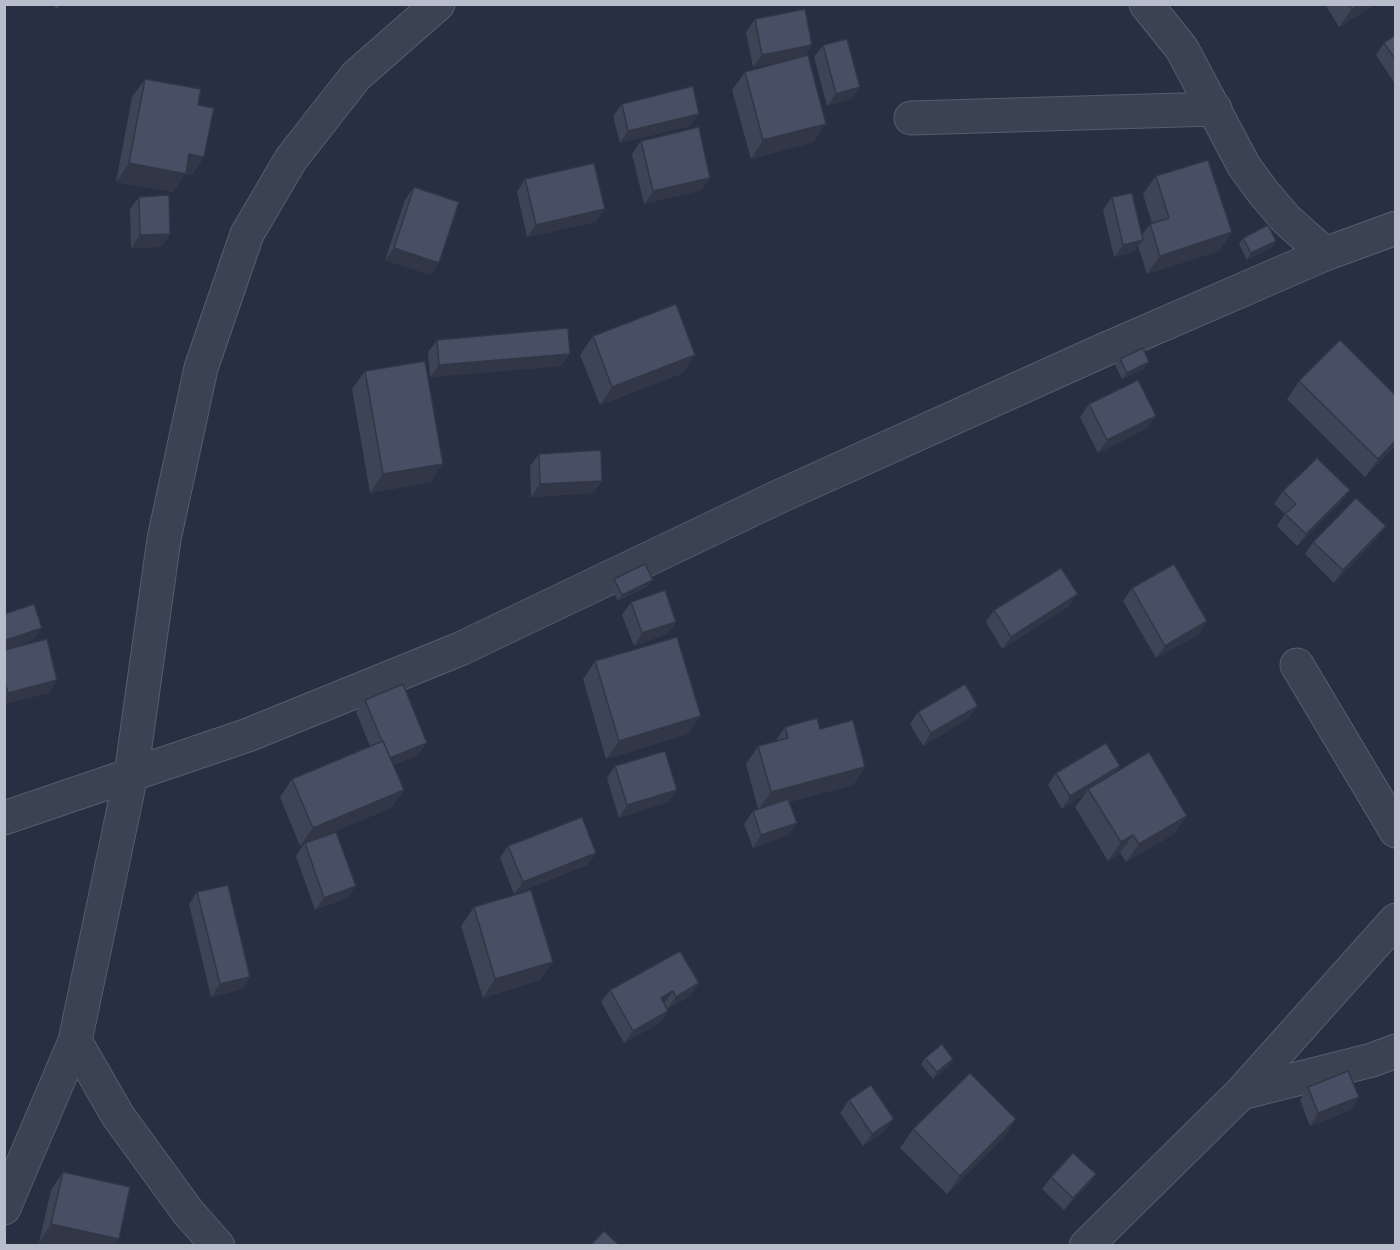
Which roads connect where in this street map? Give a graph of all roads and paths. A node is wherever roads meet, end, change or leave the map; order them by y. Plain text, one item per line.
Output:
1 (438, 4) edge
2 (1146, 4) edge
3 (1215, 109) junction
4 (911, 118) dead end
5 (1395, 228) edge
6 (1325, 254) junction
7 (1297, 666) dead end
8 (131, 775) junction
9 (4, 818) edge
10 (1395, 831) edge
11 (1395, 920) edge
12 (75, 1041) junction
13 (1395, 1051) edge
14 (1241, 1093) junction
15 (4, 1208) edge
16 (218, 1245) edge
17 (1086, 1245) edge

1 - 8 street
2 - 3 street
3 - 4 street
3 - 6 street
5 - 6 street
6 - 8 street
7 - 10 street
8 - 9 street
8 - 12 street
11 - 14 street
12 - 15 street
12 - 16 street
13 - 14 street
14 - 17 street

